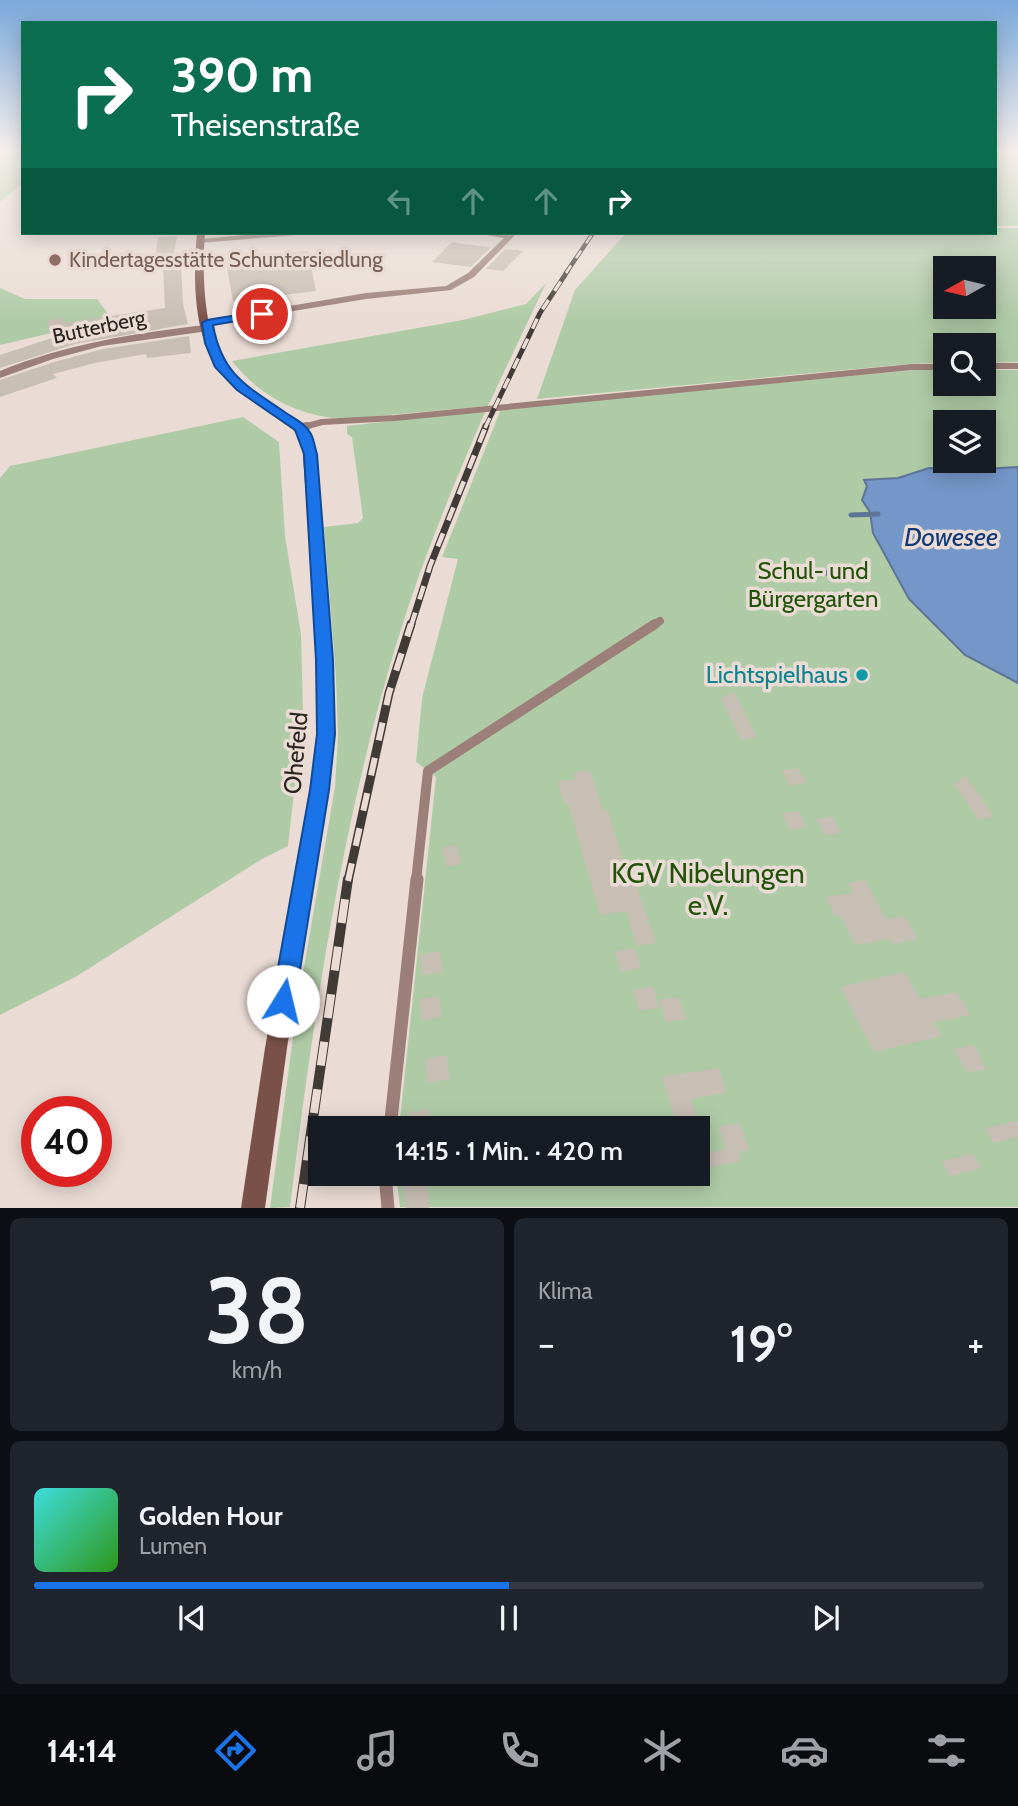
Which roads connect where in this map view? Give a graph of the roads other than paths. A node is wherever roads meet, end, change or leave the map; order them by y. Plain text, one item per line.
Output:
1 (247, 235) edge
2 (511, 235) edge
3 (200, 237) edge
4 (208, 326) junction
5 (933, 366) edge
6 (996, 366) edge
7 (1018, 366) edge
8 (0, 375) edge
9 (299, 428) junction
10 (660, 621) dead end
11 (391, 1116) edge
12 (386, 1186) edge
13 (253, 1208) edge
14 (388, 1208) edge

1 - 3 street
2 - 4 street, Butterberg
3 - 4 street
4 - 8 street, Butterberg
4 - 9 street
5 - 9 lane
6 - 7 lane
9 - 13 street, Ohefeld
10 - 11 lane
12 - 14 lane

